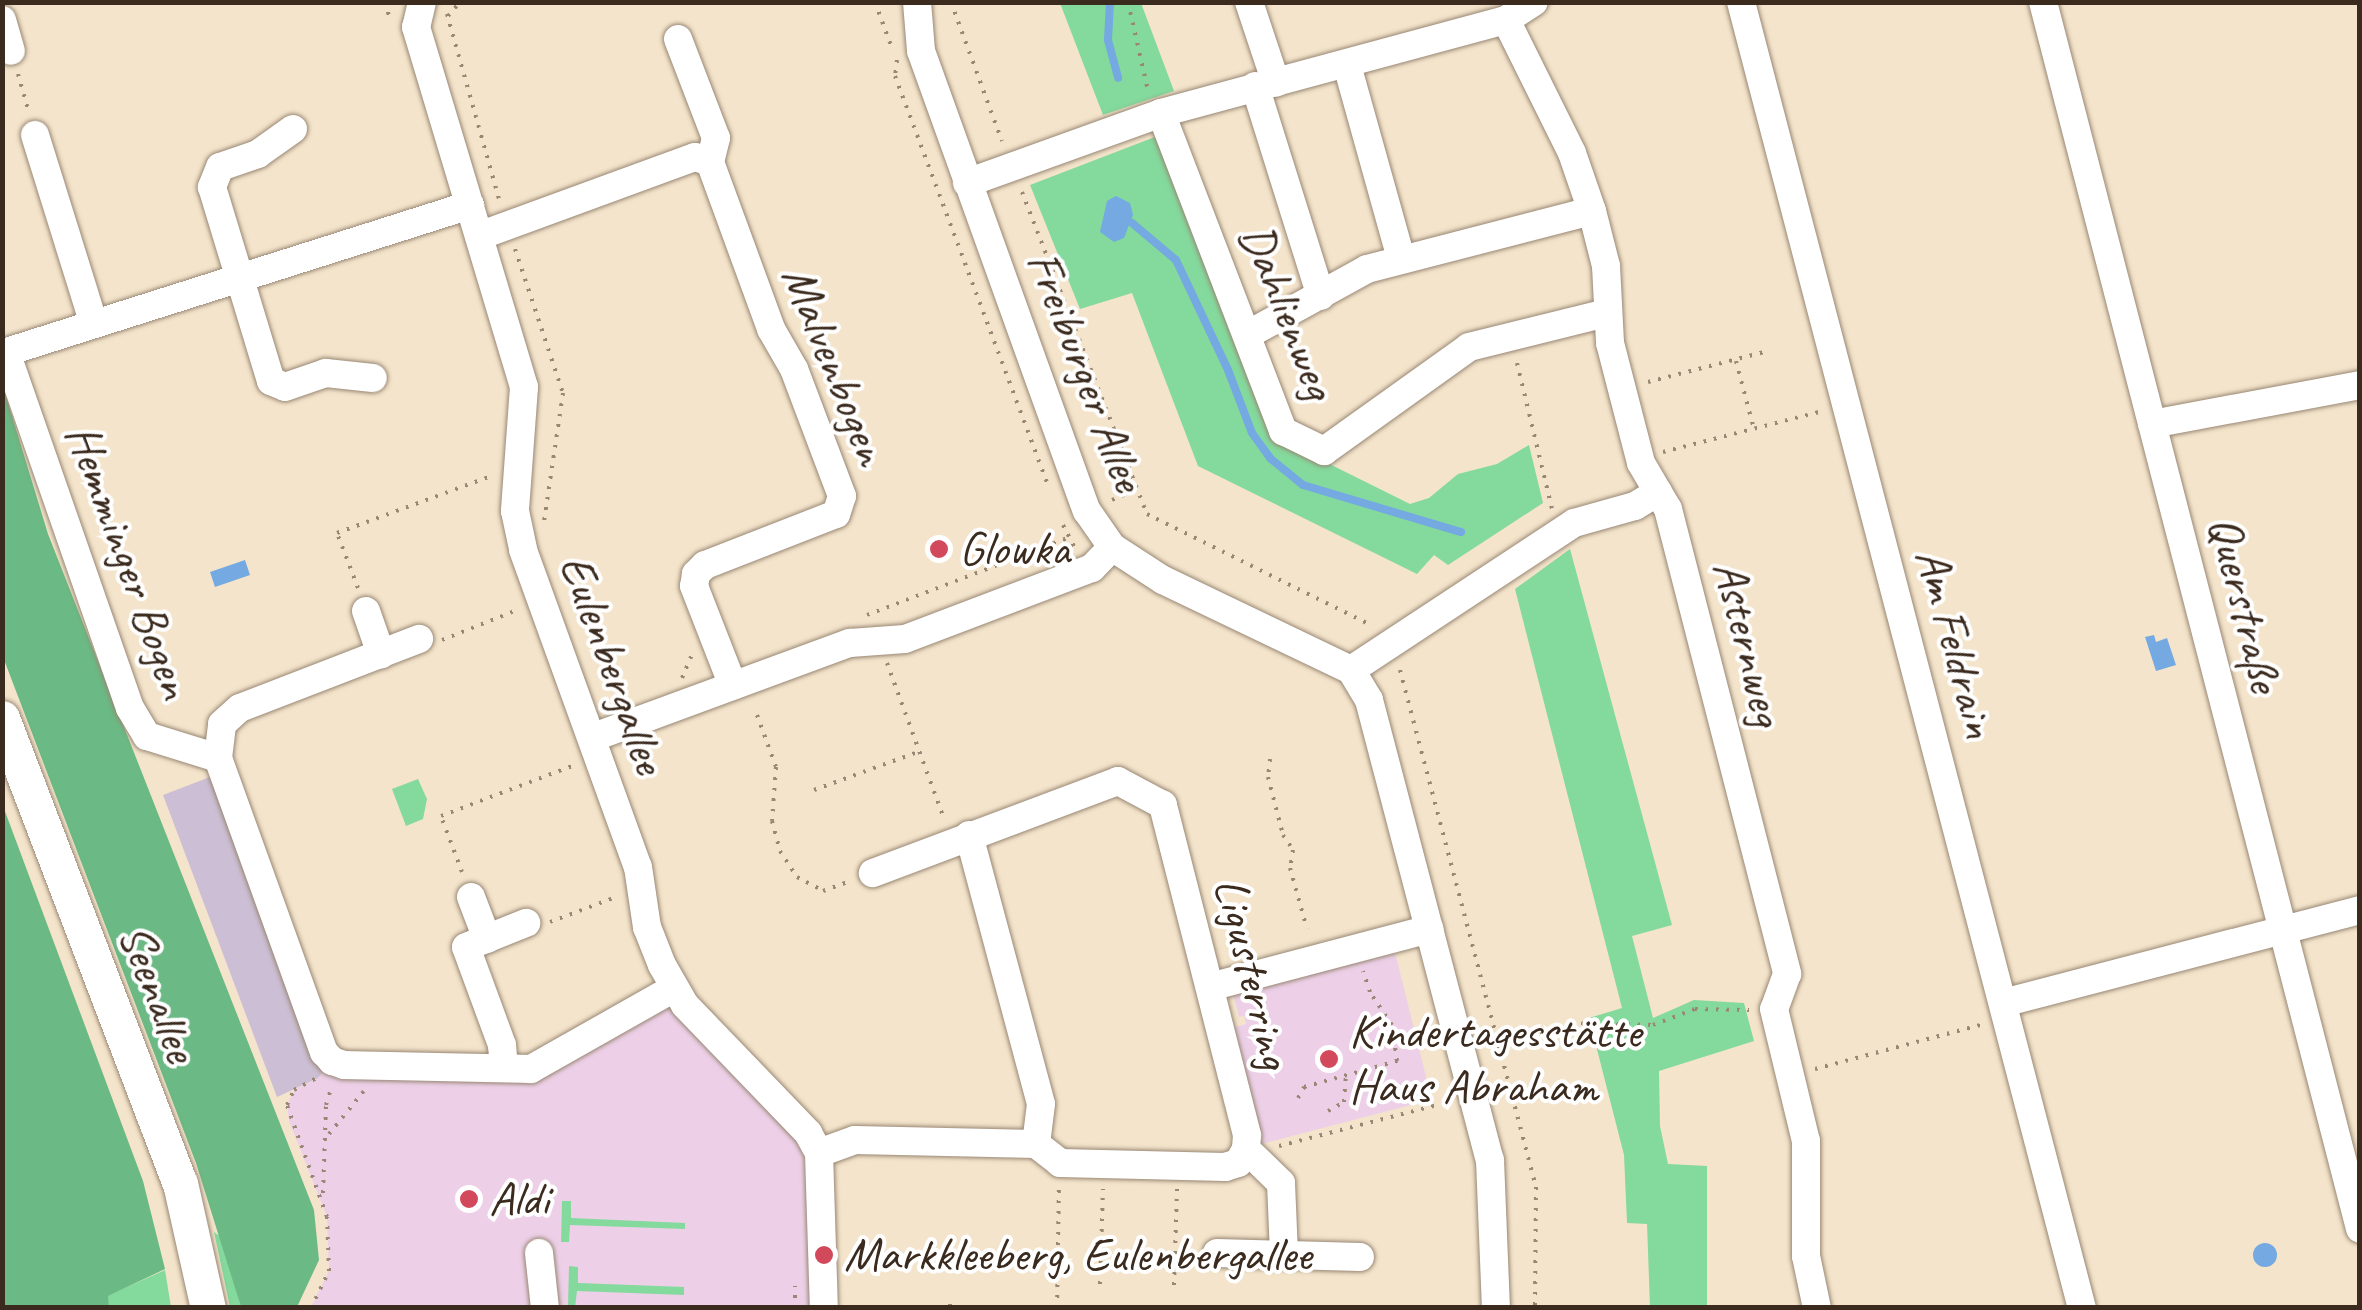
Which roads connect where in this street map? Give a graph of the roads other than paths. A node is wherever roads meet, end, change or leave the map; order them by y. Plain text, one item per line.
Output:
1 (422, 2) edge
2 (917, 2) edge
3 (1249, 2) edge
4 (1534, 2) edge
5 (1741, 2) edge
6 (2043, 2) edge
7 (2, 20) edge
8 (1506, 20) junction
9 (678, 39) dead end
10 (12, 50) road end
11 (1347, 65) junction
12 (1266, 85) junction
13 (1160, 112) junction
14 (294, 129) dead end
15 (35, 135) road end
16 (710, 162) junction
17 (967, 184) junction
18 (470, 205) junction
19 (1592, 210) junction
20 (479, 236) junction
21 (1400, 258) junction
22 (239, 278) junction
23 (1321, 296) junction
24 (1606, 313) junction
25 (93, 321) junction
26 (1247, 336) junction
27 (372, 378) dead end
28 (2360, 385) edge
29 (2152, 424) junction
30 (1658, 492) junction
31 (1112, 547) junction
32 (366, 611) road end
33 (419, 639) road end
34 (381, 654) junction
35 (1351, 670) junction
36 (729, 676) junction
37 (2, 718) edge
38 (597, 746) junction
39 (218, 758) junction
40 (961, 839) junction
41 (873, 873) road end
42 (471, 897) road end
43 (2360, 910) edge
44 (526, 923) road end
45 (1429, 929) junction
46 (2283, 931) junction
47 (487, 939) junction
48 (1210, 987) junction
49 (674, 988) junction
50 (2004, 1004) junction
51 (504, 1068) junction
52 (1036, 1144) junction
53 (1246, 1149) junction
54 (819, 1153) junction
55 (2360, 1229) edge
56 (539, 1253) dead end
57 (1217, 1254) dead end
58 (1284, 1255) junction
59 (1360, 1257) dead end
60 (208, 1308) edge
61 (545, 1308) edge
62 (824, 1308) edge
63 (1496, 1308) edge
64 (1817, 1308) edge
65 (2082, 1308) edge

1 - 18 street, Eulenbergallee
2 - 17 street, Freiburger Allee
3 - 12 street
4 - 8 street
5 - 50 street, Am Feldrain
6 - 29 street, Querstraße
7 - 10 street
8 - 11 street
8 - 19 street, Asternweg
9 - 16 street, Malvenbogen
11 - 12 street
11 - 21 street
12 - 13 street
12 - 23 street
13 - 17 street
13 - 26 street, Dahlienweg
14 - 22 street
15 - 25 street
16 - 20 street
16 - 36 street, Malvenbogen
17 - 31 street, Freiburger Allee
18 - 20 street, Eulenbergallee
18 - 22 street, Hemminger Bogen
19 - 21 street
19 - 24 street, Asternweg
20 - 38 street, Eulenbergallee
21 - 23 street
22 - 25 street, Hemminger Bogen
22 - 27 street
23 - 26 street
24 - 26 street, Dahlienweg
24 - 30 street, Asternweg
25 - 39 street, Hemminger Bogen
28 - 29 street
29 - 46 street, Querstraße
30 - 35 street
30 - 64 street, Asternweg
31 - 35 street, Freiburger Allee
31 - 36 street
32 - 34 street
33 - 34 street
34 - 39 street
35 - 45 street
36 - 38 street
37 - 60 main road, Seenallee
38 - 49 street, Eulenbergallee
39 - 51 street
40 - 41 street, Ligusterring
40 - 48 street, Ligusterring
40 - 52 street
42 - 47 street
43 - 46 street
44 - 47 street
45 - 48 street
45 - 63 street
46 - 50 street
46 - 55 street, Querstraße
47 - 51 street
48 - 53 street, Ligusterring
49 - 51 street
49 - 54 street, Eulenbergallee
50 - 65 street, Am Feldrain
52 - 53 street
52 - 54 street
53 - 58 street
54 - 62 street
56 - 61 street
57 - 58 street
58 - 59 street

